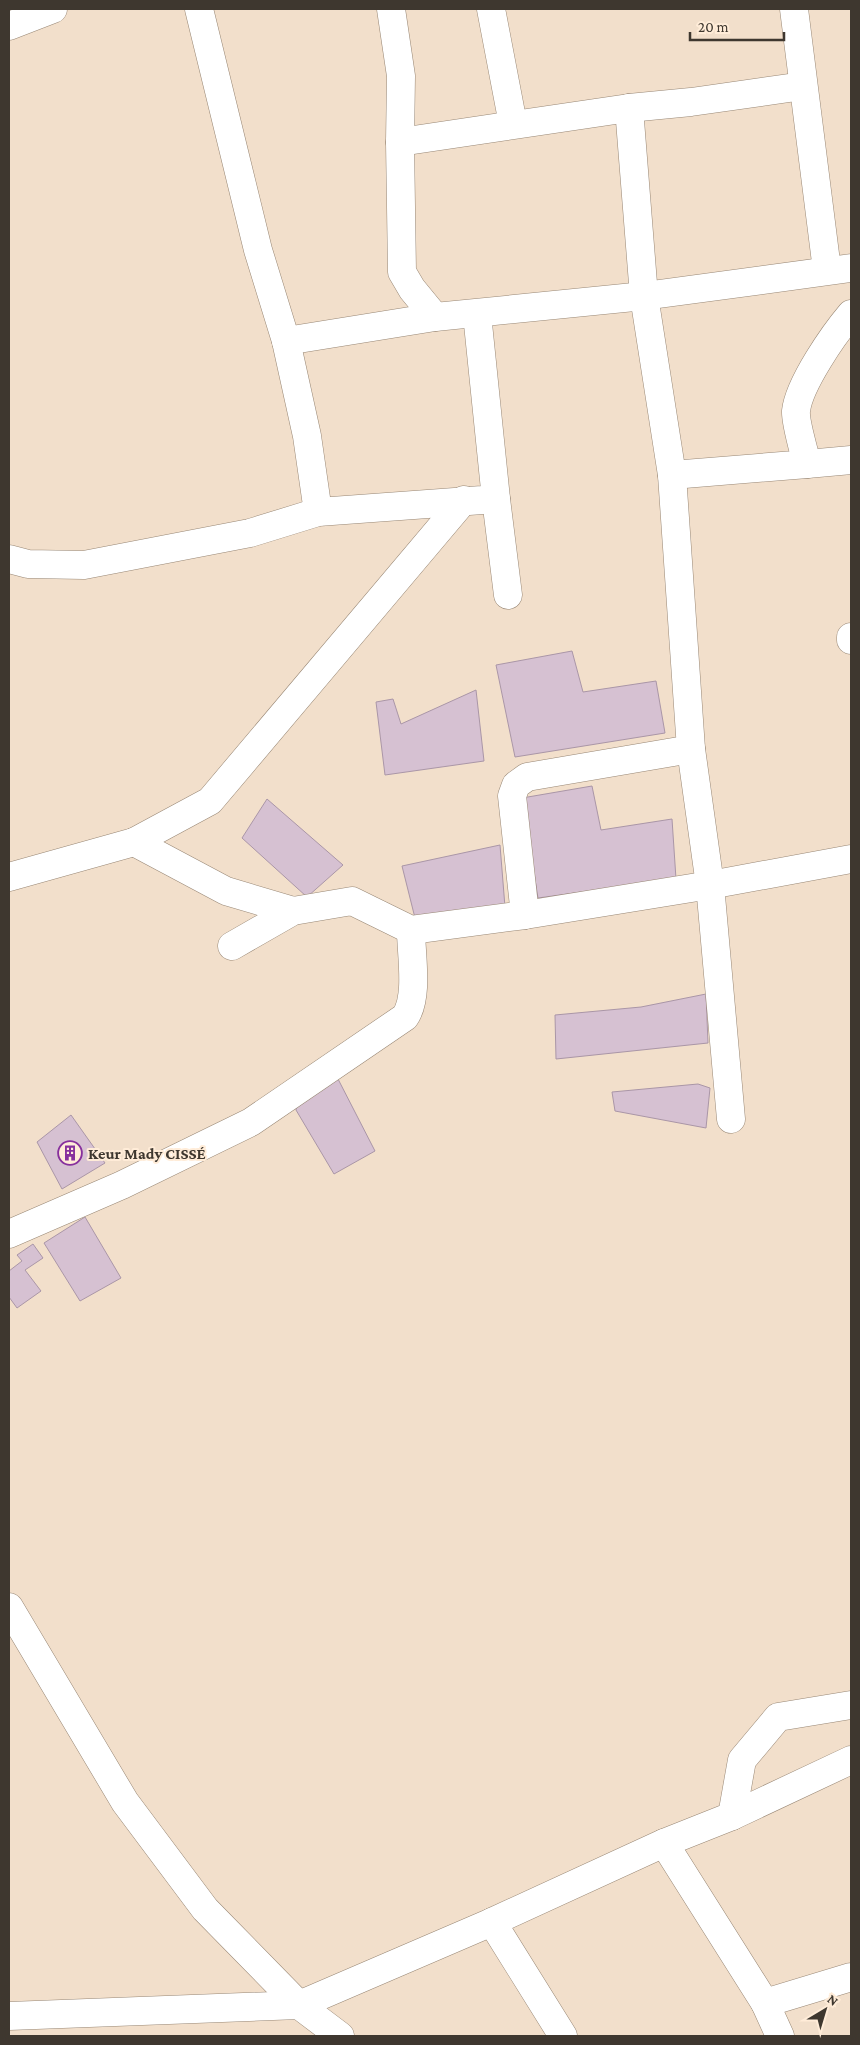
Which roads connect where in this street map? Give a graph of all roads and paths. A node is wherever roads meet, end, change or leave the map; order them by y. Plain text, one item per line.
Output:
1 (53, 9) edge
2 (199, 9) edge
3 (391, 9) edge
4 (491, 9) edge
5 (794, 9) edge
6 (9, 26) edge
7 (803, 86) junction
8 (629, 108) junction
9 (513, 124) junction
10 (400, 142) junction
11 (839, 270) edge
12 (644, 296) junction
13 (477, 314) junction
14 (851, 314) edge
15 (435, 317) junction
16 (286, 341) junction
17 (851, 460) edge
18 (807, 464) junction
19 (672, 476) junction
20 (496, 499) junction
21 (464, 500) junction
22 (318, 512) junction
23 (9, 560) edge
24 (508, 595) dead end
25 (691, 749) junction
26 (134, 842) junction
27 (851, 859) edge
28 (9, 877) edge
29 (710, 885) junction
30 (292, 911) junction
31 (526, 915) junction
32 (411, 930) junction
33 (232, 946) dead end
34 (731, 1119) dead end
35 (9, 1234) edge
36 (9, 1607) edge
37 (851, 1705) edge
38 (851, 1760) edge
39 (732, 1816) junction
40 (664, 1843) junction
41 (492, 1922) junction
42 (851, 1978) edge
43 (765, 2003) junction
44 (299, 2006) junction
45 (9, 2016) edge
46 (340, 2036) edge
47 (563, 2036) edge
48 (780, 2036) edge

1 - 6 street
2 - 16 street
3 - 10 street
4 - 9 street
5 - 7 street
7 - 8 street
7 - 11 street
8 - 9 street
8 - 12 street
9 - 10 street
10 - 15 street
11 - 12 street
12 - 13 street
12 - 19 street
13 - 15 street
13 - 20 street
14 - 18 street
15 - 16 street
16 - 22 street
17 - 18 street
18 - 19 street
19 - 25 street
20 - 21 street
20 - 24 street
21 - 22 street
21 - 26 street
22 - 23 street
25 - 29 street
25 - 31 street
26 - 28 street
26 - 30 street
27 - 29 street
29 - 31 street
29 - 34 street
30 - 32 street
30 - 33 street
31 - 32 street
32 - 35 street
36 - 44 street
37 - 39 street
38 - 39 street
39 - 40 street
40 - 41 street
40 - 43 street
41 - 44 street
41 - 47 street
42 - 43 street
43 - 48 street
44 - 45 street
44 - 46 street

